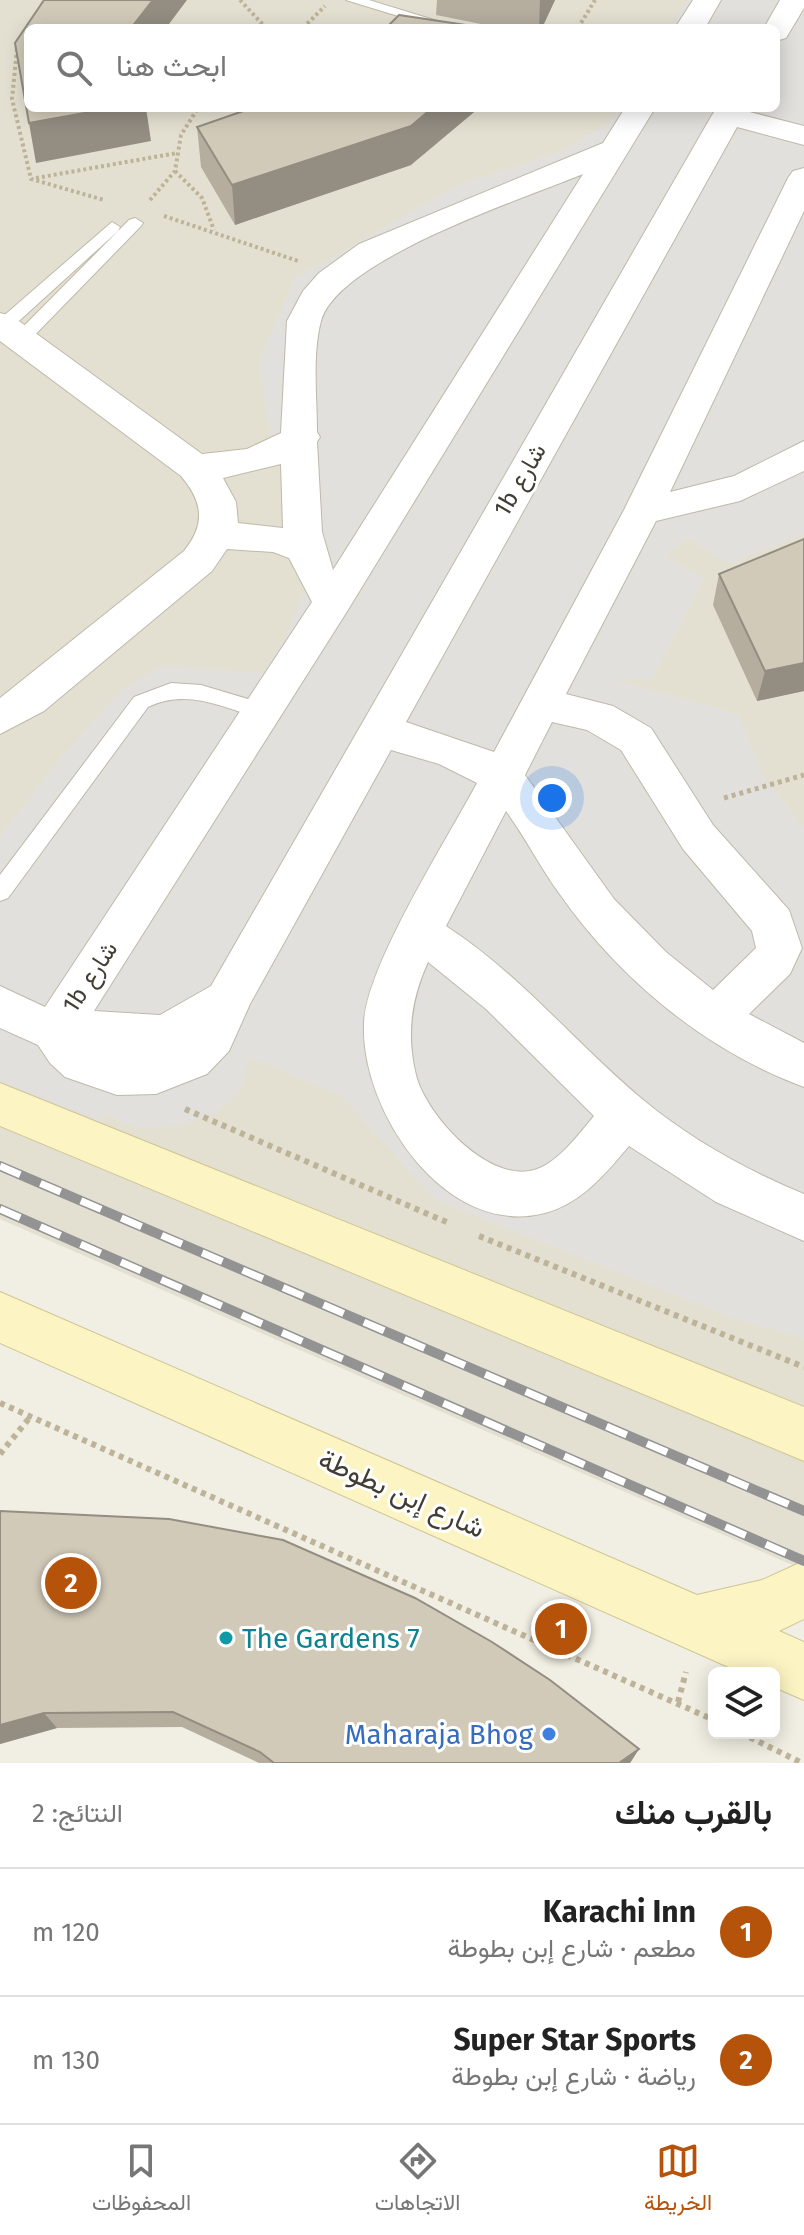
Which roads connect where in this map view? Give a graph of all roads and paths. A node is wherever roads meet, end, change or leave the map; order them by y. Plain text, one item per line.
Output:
1 (240, 0) edge
2 (329, 0) edge
3 (353, 0) edge
4 (595, 0) edge
5 (707, 0) edge
6 (794, 0) edge
7 (262, 24) edge
8 (307, 24) edge
9 (439, 24) edge
10 (580, 24) edge
11 (692, 24) edge
12 (780, 25) edge
13 (18, 48) edge
14 (195, 112) edge
15 (638, 112) edge
16 (729, 112) edge
17 (804, 136) edge
18 (615, 149) junction
19 (177, 153) junction
20 (175, 171) junction
21 (804, 178) edge
22 (31, 179) junction
23 (128, 213) junction
24 (156, 214) dead end
25 (214, 230) junction
26 (336, 275) junction
27 (8, 329) edge
28 (302, 437) junction
29 (804, 453) edge
30 (194, 467) junction
31 (643, 510) junction
32 (217, 535) junction
33 (305, 549) junction
34 (332, 603) junction
35 (541, 704) junction
36 (261, 711) junction
37 (0, 718) edge
38 (377, 730) junction
39 (804, 775) edge
40 (500, 777) junction
41 (680, 810) junction
42 (0, 892) edge
43 (420, 933) junction
44 (0, 1006) edge
45 (713, 1019) junction
46 (55, 1031) junction
47 (804, 1066) edge
48 (170, 1103) dead end
49 (0, 1104) edge
50 (626, 1115) junction
51 (804, 1218) edge
52 (460, 1228) dead end
53 (474, 1234) dead end
54 (0, 1317) edge
55 (804, 1367) edge
56 (0, 1403) edge
57 (31, 1416) junction
58 (804, 1434) edge
59 (0, 1454) edge
60 (804, 1589) edge
61 (699, 1623) junction
62 (804, 1671) edge
63 (708, 1717) edge
64 (753, 1739) edge
65 (802, 1763) edge

1 - 7 path
2 - 8 path
3 - 9 lane
4 - 10 path
5 - 11 street
6 - 12 street
13 - 22 path
14 - 19 path
15 - 18 street, 1b شارع
16 - 17 street
16 - 38 street, 1b شارع
18 - 26 street
18 - 34 street, 1b شارع
19 - 20 path
19 - 22 path
20 - 23 path
20 - 25 path
21 - 31 street
22 - 23 path
23 - 27 lane
24 - 25 path
25 - 26 path
26 - 28 street
27 - 30 street
28 - 30 street
28 - 33 street
29 - 31 street
30 - 32 street
31 - 35 street
32 - 33 street
32 - 37 street
33 - 34 street
34 - 36 street, 1b شارع
35 - 40 street
35 - 41 street
36 - 42 lane
36 - 46 street, 1b شارع
38 - 40 street
38 - 46 street, 1b شارع
39 - 41 path
40 - 43 street
40 - 45 street
41 - 45 street
43 - 50 street
43 - 50 street
44 - 46 street
45 - 47 street
48 - 52 path
49 - 58 main road
50 - 51 street
53 - 55 path
54 - 61 main road, شارع إبن بطوطة
56 - 57 path
57 - 59 path
57 - 63 path
60 - 61 main road
61 - 62 main road, شارع إبن بطوطة
64 - 65 path

